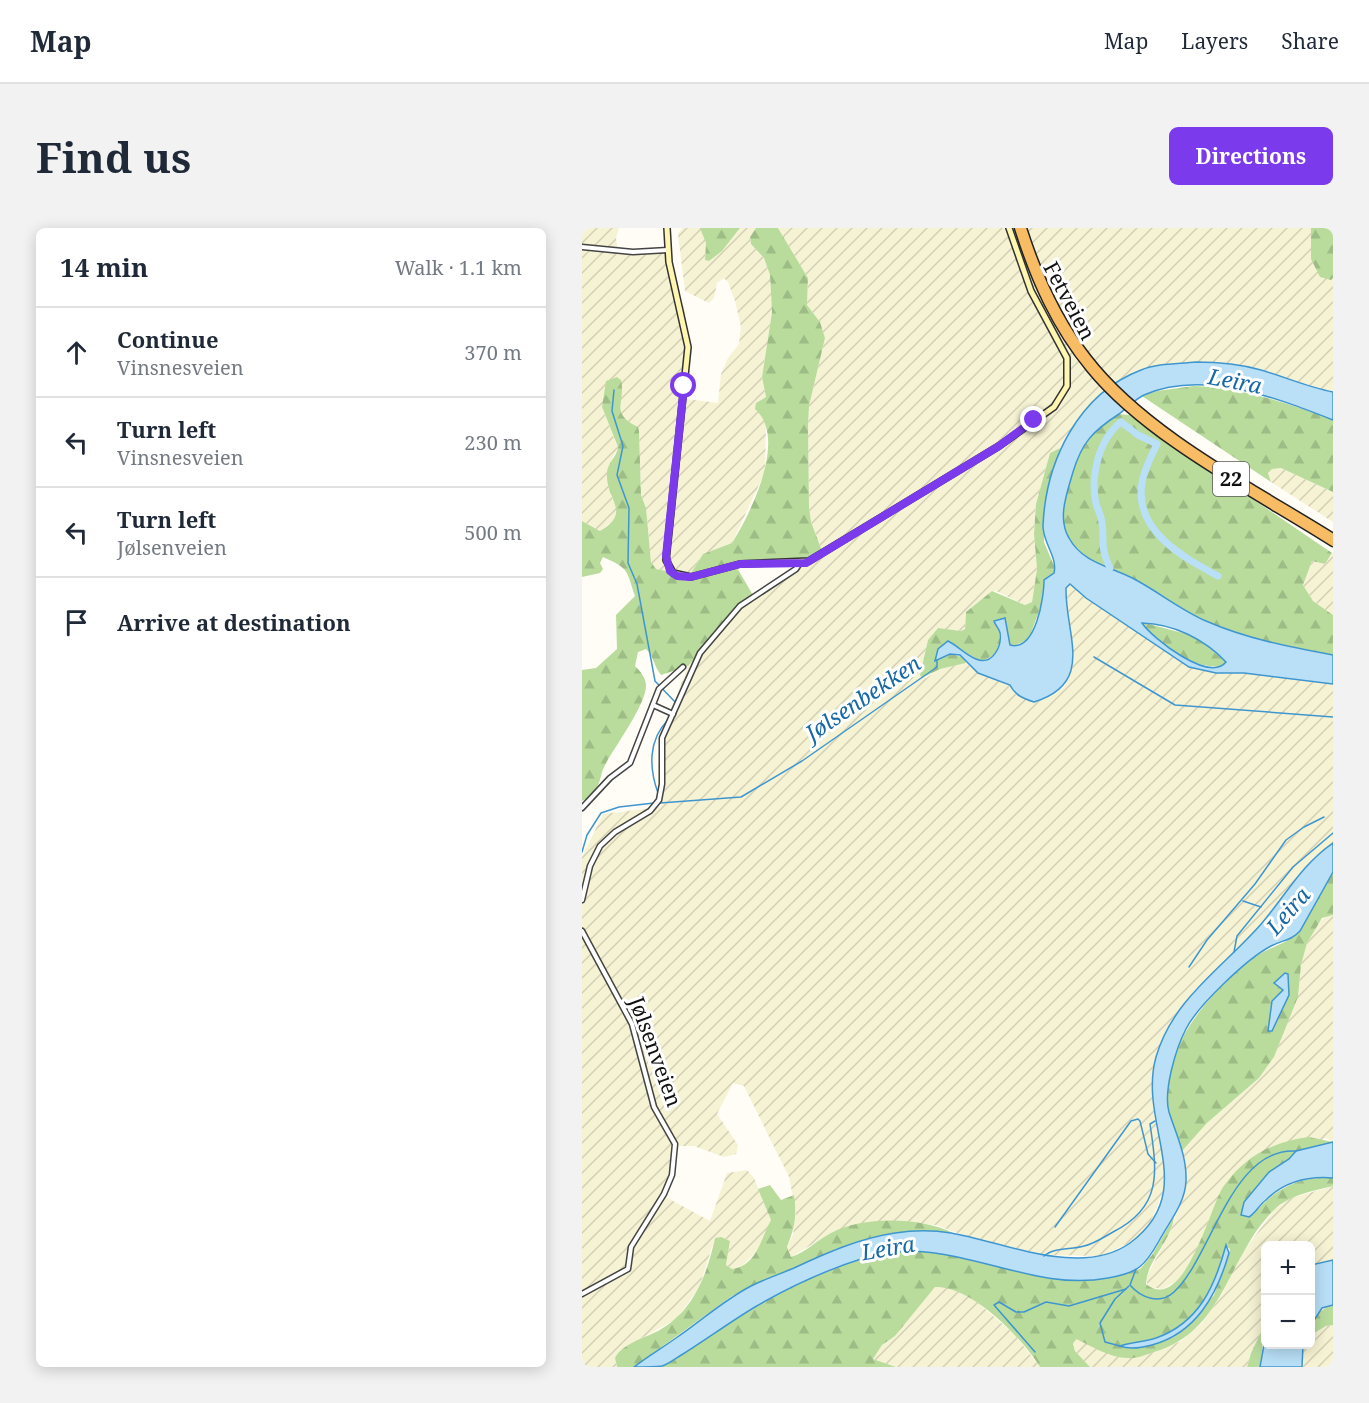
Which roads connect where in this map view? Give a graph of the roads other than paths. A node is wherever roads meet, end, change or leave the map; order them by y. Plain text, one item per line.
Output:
1 (667, 228) edge
2 (1009, 228) edge
3 (1018, 228) edge
4 (1023, 228) edge
5 (582, 247) edge
6 (668, 250) junction
7 (1105, 382) junction
8 (1134, 409) junction
9 (1333, 537) edge
10 (1333, 543) edge
11 (802, 563) junction
12 (683, 667) dead end
13 (653, 705) junction
14 (673, 714) junction
15 (582, 808) edge
16 (582, 900) edge
17 (582, 931) edge
18 (582, 1294) edge

1 - 6 main road
2 - 11 main road
3 - 7 highway, Fetveien / 22
4 - 7 highway, Fetveien / 22
5 - 6 street
6 - 11 main road
7 - 8 highway, 22
8 - 9 highway, 22
8 - 10 highway, 22
11 - 14 street
12 - 13 street
13 - 14 street
13 - 15 street
14 - 16 street
17 - 18 street, Jølsenveien

